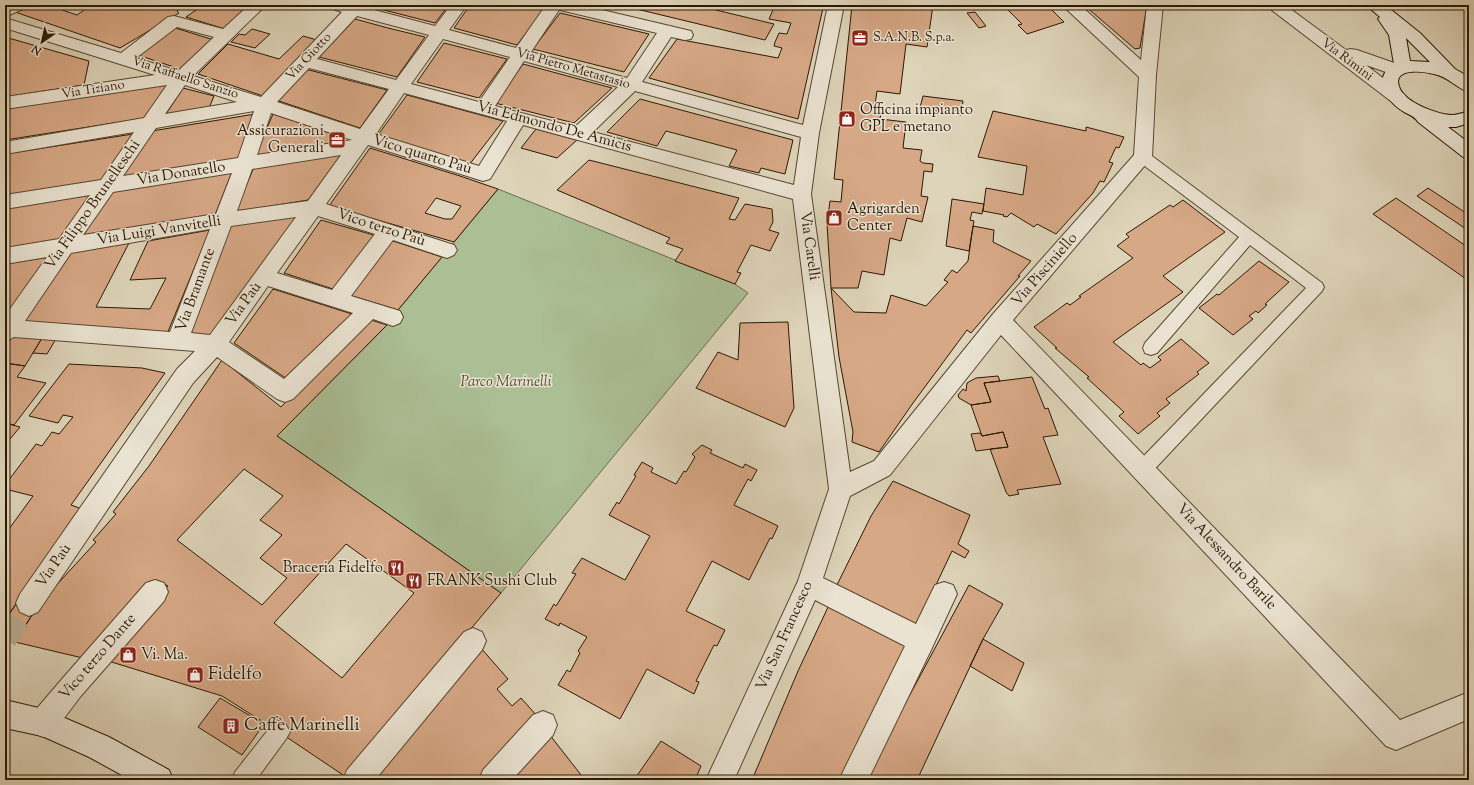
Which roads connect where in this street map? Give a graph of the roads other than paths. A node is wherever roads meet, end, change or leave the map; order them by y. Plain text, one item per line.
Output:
1 (19, 5) edge
2 (258, 5) edge
3 (459, 5) edge
4 (560, 5) edge
5 (836, 5) edge
6 (1070, 5) edge
7 (1155, 5) edge
8 (1275, 5) edge
9 (342, 6) edge
10 (1376, 6) edge
11 (5, 12) edge
12 (5, 22) edge
13 (1296, 22) junction
14 (667, 31) junction
15 (439, 32) junction
16 (226, 35) junction
17 (685, 35) dead end
18 (520, 54) junction
19 (124, 59) junction
20 (305, 61) junction
21 (1400, 68) junction
22 (1450, 73) junction
23 (1148, 75) junction
24 (182, 77) junction
25 (631, 85) junction
26 (401, 86) junction
27 (1469, 86) edge
28 (1398, 98) junction
29 (5, 103) edge
30 (265, 104) junction
31 (484, 108) junction
32 (1413, 110) junction
33 (519, 117) junction
34 (1469, 118) edge
35 (149, 124) junction
36 (810, 133) junction
37 (580, 134) junction
38 (361, 142) junction
39 (5, 148) edge
40 (1469, 152) edge
41 (1143, 157) junction
42 (244, 164) junction
43 (106, 186) junction
44 (802, 194) junction
45 (5, 202) edge
46 (314, 207) junction
47 (222, 220) junction
48 (389, 231) junction
49 (1249, 236) junction
50 (65, 246) junction
51 (447, 250) dead end
52 (5, 256) edge
53 (264, 276) junction
54 (337, 299) junction
55 (370, 309) junction
56 (393, 317) dead end
57 (1000, 320) junction
58 (7, 331) edge
59 (177, 341) junction
60 (215, 344) junction
61 (1151, 348) dead end
62 (1142, 469) junction
63 (841, 489) junction
64 (809, 584) junction
65 (155, 592) dead end
66 (944, 594) dead end
67 (29, 603) tunnel mouth
68 (473, 641) dead end
69 (922, 641) junction
70 (1469, 705) edge
71 (5, 714) edge
72 (43, 723) junction
73 (543, 724) dead end
74 (279, 732) dead end
75 (160, 780) edge
76 (243, 780) edge
77 (357, 780) edge
78 (493, 780) edge
79 (720, 780) edge
80 (853, 780) edge

1 - 11 street
2 - 16 street, Via Filippo Brunelleschi
3 - 15 street, Via Paù
4 - 14 street
4 - 18 street
5 - 36 street, Via Carelli
6 - 23 street
7 - 23 street
8 - 13 street, Via Rimini
9 - 15 street, Via Pietro Metastasio
9 - 20 street, Via Giotto
10 - 21 street
10 - 22 street
12 - 19 street, Via Raffaello Sanzio
13 - 21 street, Via Rimini
13 - 28 street, Via Rimini
14 - 17 street
14 - 25 street
15 - 18 street, Via Pietro Metastasio
15 - 26 street, Via Paù
16 - 19 street
16 - 24 street, Via Filippo Brunelleschi
18 - 25 street, Via Pietro Metastasio
18 - 31 street
19 - 24 street, Via Raffaello Sanzio
20 - 26 street, Via Edmondo De Amicis
20 - 30 street, Via Giotto
21 - 22 street
21 - 28 street
22 - 27 street
23 - 41 street
24 - 29 street, Via Tiziano
24 - 30 street, Via Raffaello Sanzio
24 - 35 street, Via Filippo Brunelleschi
25 - 36 street, Via Pietro Metastasio
25 - 37 street
26 - 31 street, Via Edmondo De Amicis
26 - 38 street, Via Paù
28 - 32 street, Via Rimini
30 - 35 street
30 - 38 street, Via Raffaello Sanzio
30 - 42 street, Via Bramante
31 - 33 street, Via Edmondo De Amicis
32 - 34 street
32 - 40 street, Via Rimini
33 - 37 street, Via Edmondo De Amicis
33 - 38 street, Vico quarto Paù
35 - 39 street
35 - 43 street, Via Filippo Brunelleschi
36 - 44 street, Via Carelli
37 - 44 street, Via Edmondo De Amicis
38 - 42 street, Via Donatello
38 - 46 street, Via Paù
41 - 49 lane
41 - 57 street, Via Pisciniello
42 - 43 street, Via Donatello
42 - 47 street, Via Bramante
43 - 45 street, Via Donatello
43 - 50 street, Via Filippo Brunelleschi
44 - 63 street, Via Carelli
46 - 47 street, Via Luigi Vanvitelli
46 - 48 street, Vico terzo Paù
46 - 53 street, Via Paù
47 - 50 street, Via Luigi Vanvitelli
47 - 59 street, Via Bramante
48 - 51 street, Vico terzo Paù
48 - 54 street
49 - 61 lane
49 - 62 lane
50 - 52 street, Via Luigi Vanvitelli
50 - 58 street, Via Filippo Brunelleschi
53 - 54 street
53 - 60 street, Via Paù
54 - 55 street
55 - 56 street
55 - 60 street
57 - 62 street, Via Alessandro Barile
57 - 63 street, Via Pisciniello
58 - 59 street
59 - 60 street
60 - 67 street, Via Paù
62 - 70 street, Via Alessandro Barile
63 - 64 street, Via San Francesco
64 - 69 street
64 - 79 street, Via San Francesco
65 - 72 street, Vico terzo Dante
66 - 69 street
68 - 77 street
69 - 80 street
71 - 72 street
72 - 75 street
73 - 78 street
74 - 76 lane

